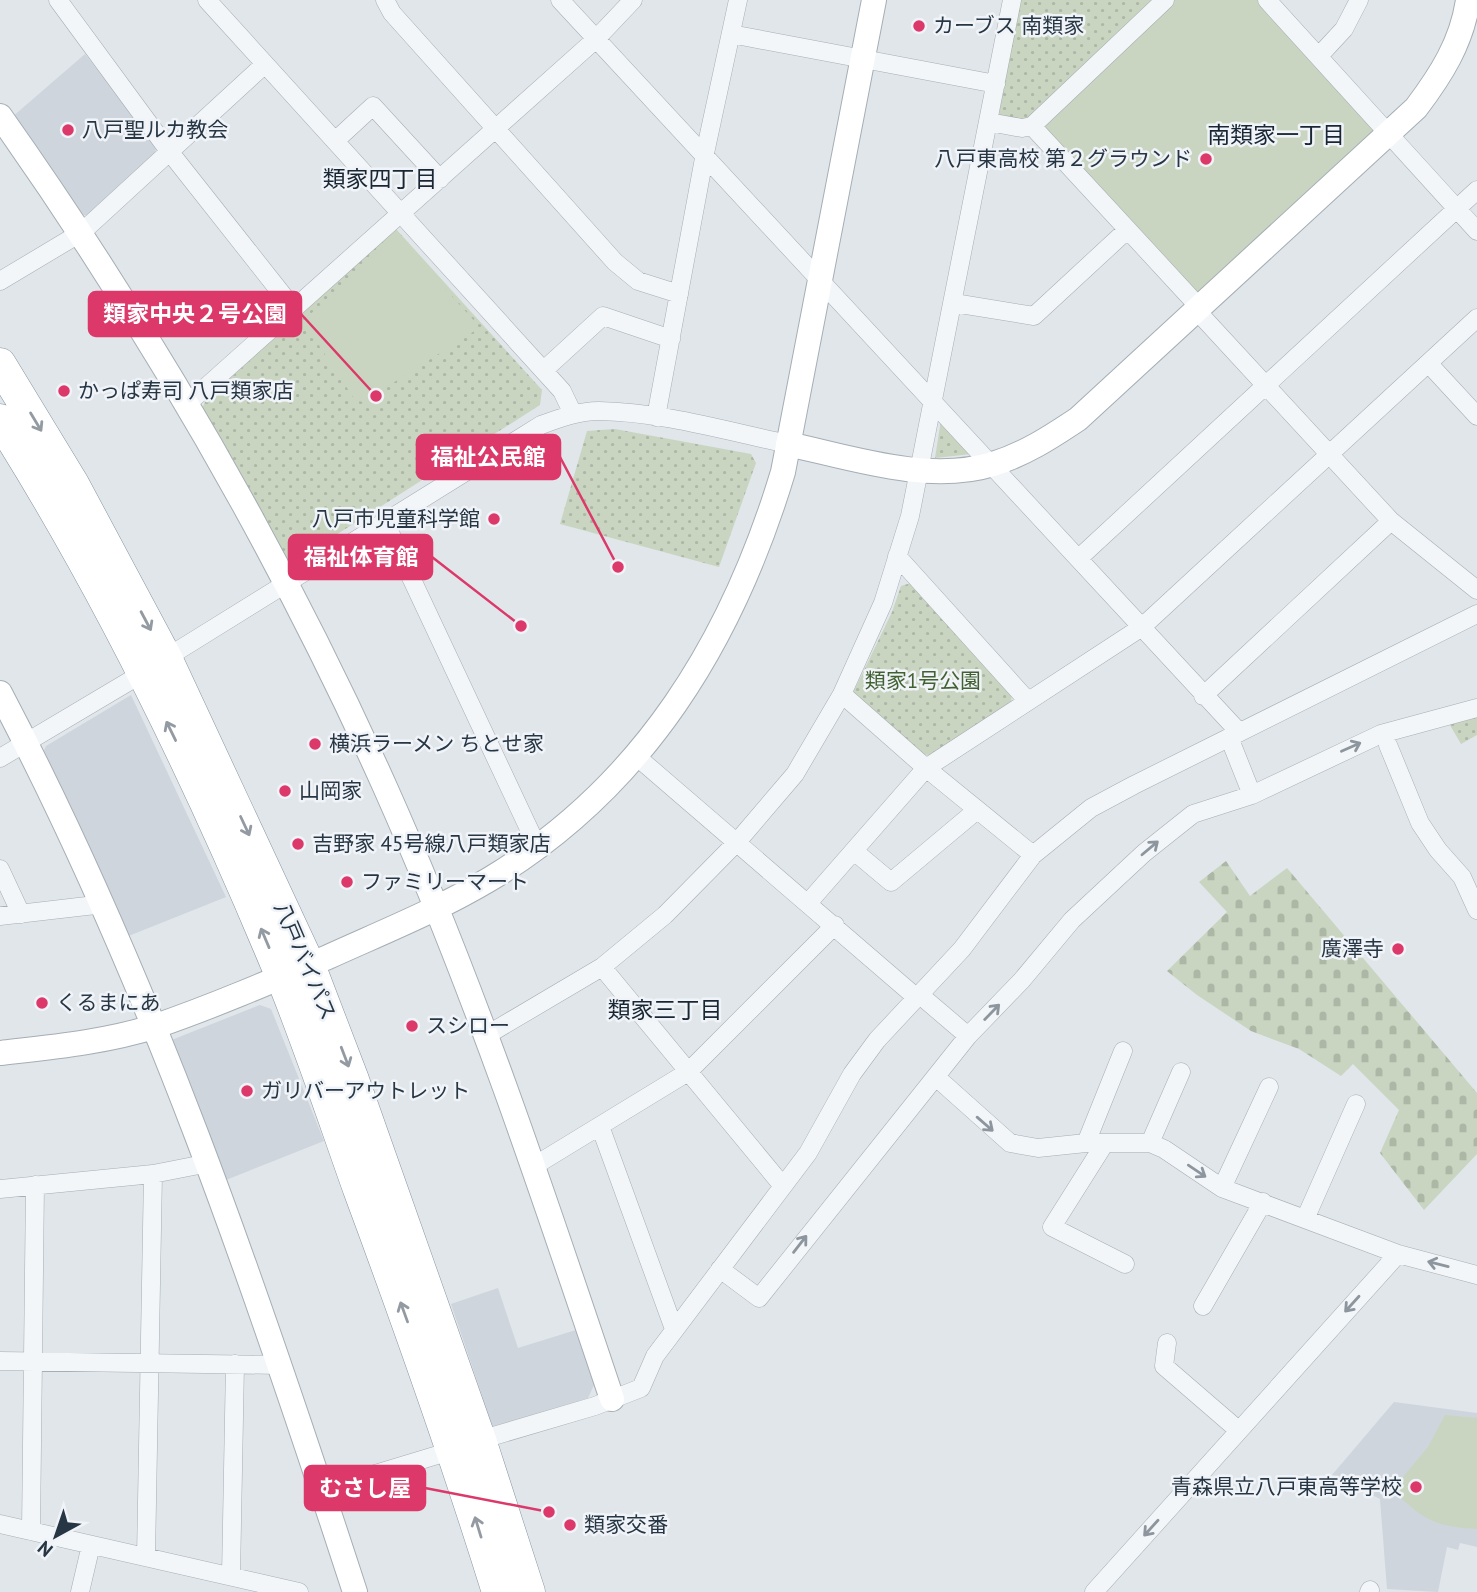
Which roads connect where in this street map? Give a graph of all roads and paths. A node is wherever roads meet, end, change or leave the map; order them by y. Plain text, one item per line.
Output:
1 (58, 0) edge
2 (207, 0) edge
3 (385, 0) edge
4 (560, 0) edge
5 (633, 0) edge
6 (738, 0) edge
7 (874, 0) edge
8 (1012, 0) edge
9 (1165, 0) edge
10 (1267, 0) edge
11 (1359, 0) edge
12 (1468, 0) edge
13 (731, 34) junction
14 (596, 39) junction
15 (1319, 56) junction
16 (863, 60) junction
17 (265, 64) junction
18 (996, 84) junction
19 (0, 116) edge
20 (989, 122) junction
21 (1032, 127) junction
22 (496, 130) junction
23 (1388, 135) junction
24 (335, 141) junction
25 (169, 151) junction
26 (705, 153) junction
27 (440, 179) junction
28 (1477, 190) edge
29 (1456, 209) junction
30 (401, 213) junction
31 (1127, 230) junction
32 (1477, 231) edge
33 (82, 232) junction
34 (821, 278) junction
35 (0, 281) edge
36 (679, 294) junction
37 (954, 303) junction
38 (293, 308) junction
39 (1198, 310) junction
40 (1477, 318) edge
41 (671, 339) junction
42 (0, 364) edge
43 (1429, 364) junction
44 (544, 370) junction
45 (1266, 385) junction
46 (934, 401) junction
47 (187, 404) junction
48 (573, 414) junction
49 (1477, 416) edge
50 (656, 417) junction
51 (0, 420) edge
52 (788, 444) junction
53 (1329, 453) junction
54 (993, 464) junction
55 (921, 469) junction
56 (384, 520) junction
57 (1391, 521) junction
58 (897, 556) junction
59 (1079, 558) junction
60 (285, 582) junction
61 (1477, 590) edge
62 (1477, 614) edge
63 (1142, 627) junction
64 (154, 666) junction
65 (0, 694) edge
66 (842, 694) junction
67 (1203, 696) junction
68 (1027, 700) junction
69 (1477, 708) edge
70 (1234, 735) junction
71 (27, 745) junction
72 (1388, 745) dead end
73 (636, 756) junction
74 (0, 758) edge
75 (926, 768) junction
76 (1252, 795) junction
77 (977, 810) junction
78 (737, 842) junction
79 (537, 846) junction
80 (854, 851) junction
81 (1033, 855) junction
82 (0, 869) edge
83 (808, 903) junction
84 (104, 904) junction
85 (436, 909) junction
86 (1477, 909) edge
87 (21, 914) junction
88 (0, 916) edge
89 (835, 925) junction
90 (602, 967) junction
91 (296, 971) junction
92 (919, 997) junction
93 (155, 1026) junction
94 (487, 1035) junction
95 (968, 1036) junction
96 (1123, 1051) dead end
97 (0, 1053) edge
98 (688, 1072) junction
99 (1181, 1072) dead end
100 (936, 1077) junction
101 (1269, 1087) dead end
102 (1356, 1104) dead end
103 (600, 1126) junction
104 (1086, 1143) junction
105 (1105, 1143) junction
106 (1150, 1143) junction
107 (209, 1163) junction
108 (534, 1166) junction
109 (153, 1174) junction
110 (35, 1185) junction
111 (782, 1185) junction
112 (1222, 1188) junction
113 (0, 1189) edge
114 (1263, 1202) junction
115 (1306, 1217) junction
116 (1398, 1254) junction
117 (1125, 1264) dead end
118 (720, 1269) junction
119 (1477, 1275) edge
120 (1203, 1306) dead end
121 (674, 1329) junction
122 (1167, 1343) dead end
123 (0, 1361) edge
124 (33, 1361) junction
125 (148, 1363) junction
126 (235, 1364) junction
127 (281, 1365) junction
128 (612, 1399) junction
129 (1237, 1429) junction
130 (467, 1445) junction
131 (322, 1490) junction
132 (0, 1524) edge
133 (32, 1531) junction
134 (91, 1545) junction
135 (146, 1557) junction
136 (231, 1576) junction
137 (80, 1592) edge
138 (299, 1592) edge
139 (355, 1592) edge
140 (498, 1592) edge
141 (529, 1592) edge
142 (1094, 1592) edge

1 - 25 street
2 - 17 street
3 - 22 street
4 - 14 street
5 - 14 street
6 - 13 street
7 - 16 street
8 - 18 street
9 - 21 street
10 - 15 street
11 - 15 street
12 - 23 street
13 - 16 street
13 - 26 street
14 - 22 street
14 - 26 street
15 - 23 street
16 - 18 street
16 - 34 street
17 - 24 street
17 - 25 street
18 - 20 street
19 - 33 street
20 - 21 street
20 - 37 street
21 - 31 street
22 - 27 street
22 - 36 street
23 - 29 street
23 - 39 street
24 - 27 street
24 - 30 street
25 - 33 street
25 - 38 street
26 - 34 street
26 - 36 street
27 - 30 street
28 - 29 street
29 - 32 street
29 - 45 street
30 - 38 street
30 - 44 street
31 - 37 street
31 - 39 street
33 - 35 street
33 - 47 street
34 - 46 street
34 - 52 street
36 - 41 street
37 - 46 street
38 - 47 street
39 - 45 street
39 - 54 street
40 - 43 street
41 - 44 street
41 - 50 street
42 -> 64 highway, 八戸バイパス
43 - 49 street
43 - 53 street
44 - 48 street
45 - 53 street
45 - 59 street
46 - 54 street
46 - 55 street
47 - 60 street
48 - 50 street
48 - 56 street
50 - 52 street
51 - 64 highway, 八戸バイパス
52 - 55 street
52 - 73 street
53 - 57 street
53 - 63 street
54 - 55 street
54 - 59 street
55 - 58 street
56 - 60 street
56 - 79 street
57 - 61 street
57 - 67 street
58 - 66 street
58 - 68 street
59 - 63 street
60 - 64 street
60 - 85 street
62 - 70 street
63 - 67 street
63 - 68 street
64 - 71 street
64 - 91 highway, 八戸バイパス
65 - 71 street
66 - 75 street
66 - 78 street
67 - 70 street
68 - 75 street
76 -> 69 street
70 - 76 street
70 - 81 street
71 - 74 street
71 - 84 street
72 - 86 street
73 - 78 street
73 - 79 street
75 - 77 street
75 - 80 street
95 -> 76 street
77 - 80 street
77 - 81 street
78 - 83 street
78 - 90 street
79 - 85 street
80 - 83 street
81 - 92 street
82 - 87 street
83 - 89 street
84 - 87 street
84 - 93 street
85 - 91 street
85 - 94 street
87 - 88 street
89 - 92 street
89 - 98 street
90 - 94 street
90 - 98 street
91 - 93 street
91 - 130 highway, 八戸バイパス
92 - 95 street
92 - 111 street
93 - 97 street
93 - 107 street
94 - 108 street
95 - 100 street
96 - 104 street
98 - 103 street
98 - 111 street
99 - 106 street
100 -> 104 street
118 -> 100 street
101 - 112 street
102 - 115 street
103 - 108 street
103 - 121 street
104 - 105 street
105 - 106 street
105 - 117 street
106 -> 112 street
107 - 109 street
107 - 127 street
108 - 128 street
109 - 110 street
109 - 125 street
110 - 113 street
110 - 124 street
111 - 118 street
112 - 114 street
114 - 115 street
114 - 120 street
115 - 116 street
119 -> 116 street
116 -> 129 street
118 - 121 street
121 - 128 street
122 - 129 street
123 - 124 street
124 - 125 street
124 - 133 street
125 - 126 street
125 - 135 street
126 - 127 street
126 - 136 street
127 - 131 street
128 - 130 street
129 -> 142 street
130 - 131 street
140 -> 130 highway, 八戸バイパス
130 - 141 highway, 八戸バイパス
131 - 139 street
132 - 133 street
133 - 134 street
134 - 135 street
134 - 137 street
135 - 136 street
136 - 138 street

